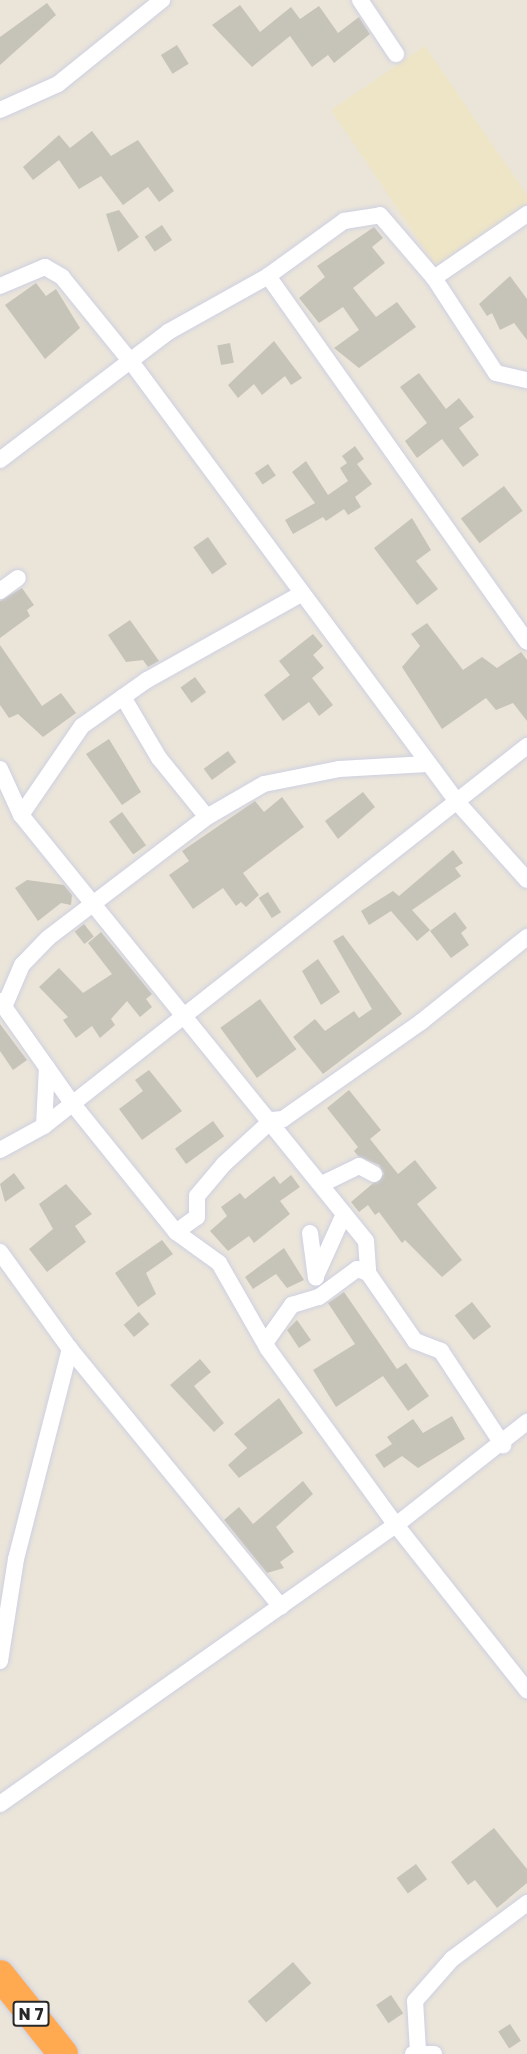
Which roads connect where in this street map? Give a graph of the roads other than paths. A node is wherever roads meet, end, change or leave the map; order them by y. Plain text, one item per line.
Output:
1 (162, 0) edge
2 (360, 0) edge
3 (396, 54) dead end
4 (0, 110) edge
5 (527, 214) edge
6 (268, 276) junction
7 (434, 278) junction
8 (0, 286) edge
9 (132, 363) junction
10 (527, 380) edge
11 (0, 460) edge
12 (18, 578) dead end
13 (0, 591) edge
14 (299, 595) junction
15 (527, 642) edge
16 (123, 697) junction
17 (527, 746) edge
18 (427, 764) junction
19 (0, 769) edge
20 (458, 804) junction
21 (21, 815) junction
22 (207, 818) junction
23 (527, 880) edge
24 (95, 900) junction
25 (527, 937) edge
26 (2, 1004) edge
27 (185, 1016) junction
28 (47, 1067) junction
29 (72, 1103) junction
30 (272, 1120) junction
31 (44, 1126) junction
32 (0, 1150) edge
33 (374, 1173) dead end
34 (322, 1184) junction
35 (344, 1214) junction
36 (176, 1232) junction
37 (310, 1233) dead end
38 (0, 1252) edge
39 (368, 1273) junction
40 (316, 1276) junction
41 (319, 1297) junction
42 (265, 1343) junction
43 (70, 1349) junction
44 (527, 1422) edge
45 (503, 1444) junction
46 (396, 1525) junction
47 (281, 1607) junction
48 (0, 1661) edge
49 (527, 1690) edge
50 (0, 1804) edge
51 (527, 1903) edge
52 (0, 1975) edge
53 (422, 2053) edge
54 (63, 2054) edge

1 - 4 street
2 - 3 street
5 - 7 street
6 - 7 street
6 - 9 street
6 - 15 street
7 - 10 street
8 - 9 street
9 - 11 street
9 - 14 street
12 - 13 street
14 - 16 street
14 - 18 street
16 - 21 street
16 - 22 street
17 - 20 street
18 - 20 street
18 - 22 street
19 - 21 street
20 - 23 street
20 - 27 street
21 - 24 street
22 - 24 street
24 - 26 street
24 - 27 street
25 - 30 street
26 - 28 street
27 - 29 street
27 - 30 street
28 - 29 street
28 - 31 street
29 - 31 street
29 - 36 street
30 - 34 street
30 - 36 street
31 - 32 street
33 - 34 street
34 - 35 street
35 - 39 street
35 - 40 street
36 - 42 street
37 - 40 street
38 - 43 street
39 - 41 street
39 - 45 street
40 - 41 street
41 - 42 street
42 - 46 street
43 - 47 street
43 - 48 street
44 - 45 street
45 - 46 street
46 - 47 street
46 - 49 street
47 - 50 street
51 - 53 street
52 - 54 highway, N 7

